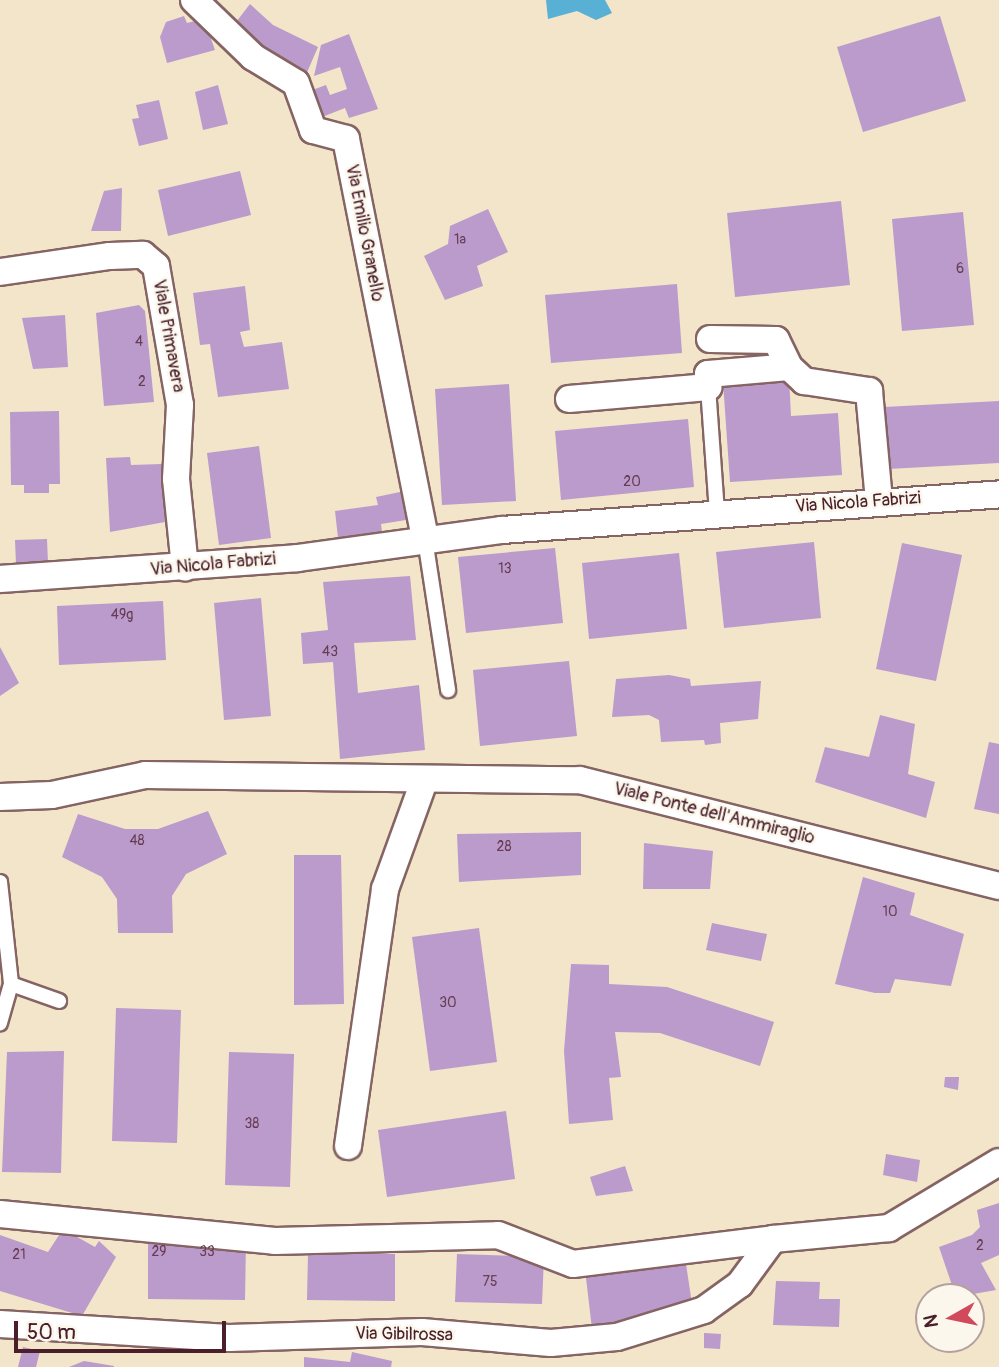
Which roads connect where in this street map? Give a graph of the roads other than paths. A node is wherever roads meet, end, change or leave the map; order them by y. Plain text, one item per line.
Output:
1 (194, 0) edge
2 (0, 272) edge
3 (710, 339) dead end
4 (789, 367) junction
5 (708, 387) junction
6 (569, 399) dead end
7 (999, 495) edge
8 (879, 500) junction
9 (717, 513) junction
10 (425, 539) junction
11 (185, 568) junction
12 (0, 579) edge
13 (448, 690) dead end
14 (424, 781) junction
15 (0, 797) edge
16 (0, 881) edge
17 (999, 886) edge
18 (11, 984) junction
19 (59, 1001) dead end
20 (0, 1023) edge
21 (348, 1146) dead end
22 (999, 1162) edge
23 (0, 1214) edge
24 (773, 1239) junction
25 (0, 1324) edge

1 - 10 street, Via Emilio Granello
2 - 11 street, Viale Primavera
3 - 4 street
4 - 5 street
4 - 8 street
5 - 6 street
5 - 9 lane
7 - 8 street, Via Nicola Fabrizi
8 - 9 street, Via Nicola Fabrizi
9 - 10 street, Via Nicola Fabrizi
10 - 11 street, Via Nicola Fabrizi
10 - 13 lane
11 - 12 street, Via Nicola Fabrizi
14 - 15 street, Viale Ponte dell'Ammiraglio
14 - 17 street, Viale Ponte dell'Ammiraglio
14 - 21 street
16 - 18 lane
18 - 19 lane
18 - 20 lane
22 - 24 street
23 - 24 street
24 - 25 street, Via Gibilrossa

